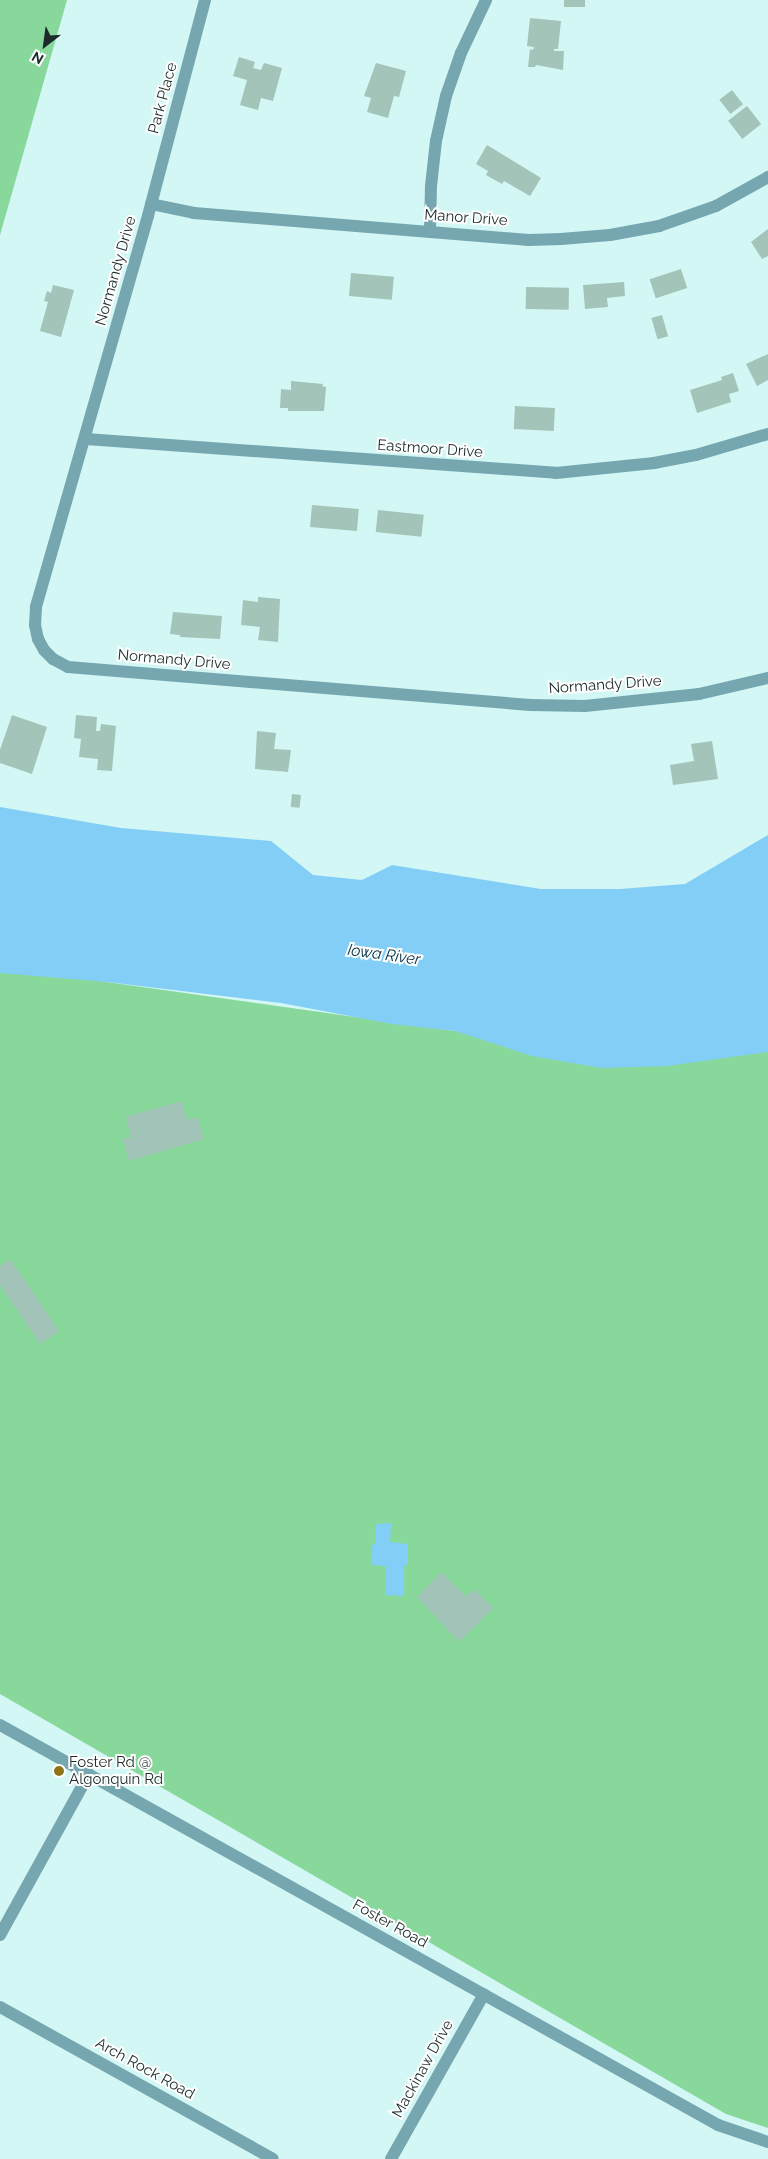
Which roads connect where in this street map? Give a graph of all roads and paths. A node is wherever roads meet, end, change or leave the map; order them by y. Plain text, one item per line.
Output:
1 (205, 0) edge
2 (486, 0) edge
3 (768, 177) edge
4 (151, 204) junction
5 (430, 232) junction
6 (768, 434) edge
7 (86, 439) junction
8 (768, 678) edge
9 (0, 1725) edge
10 (89, 1774) junction
11 (0, 1935) edge
12 (484, 1994) junction
13 (0, 2006) edge
14 (768, 2142) edge
15 (274, 2159) edge
16 (391, 2159) edge

1 - 4 street, Park Place
2 - 5 street
3 - 5 street, Manor Drive
4 - 5 street, Manor Drive
4 - 7 street, Normandy Drive
6 - 7 street, Eastmoor Drive
7 - 8 street, Normandy Drive
9 - 10 street, Foster Road
10 - 11 street
10 - 12 street, Foster Road
12 - 14 street, Foster Road
12 - 16 street, Mackinaw Drive
13 - 15 street, Arch Rock Road

